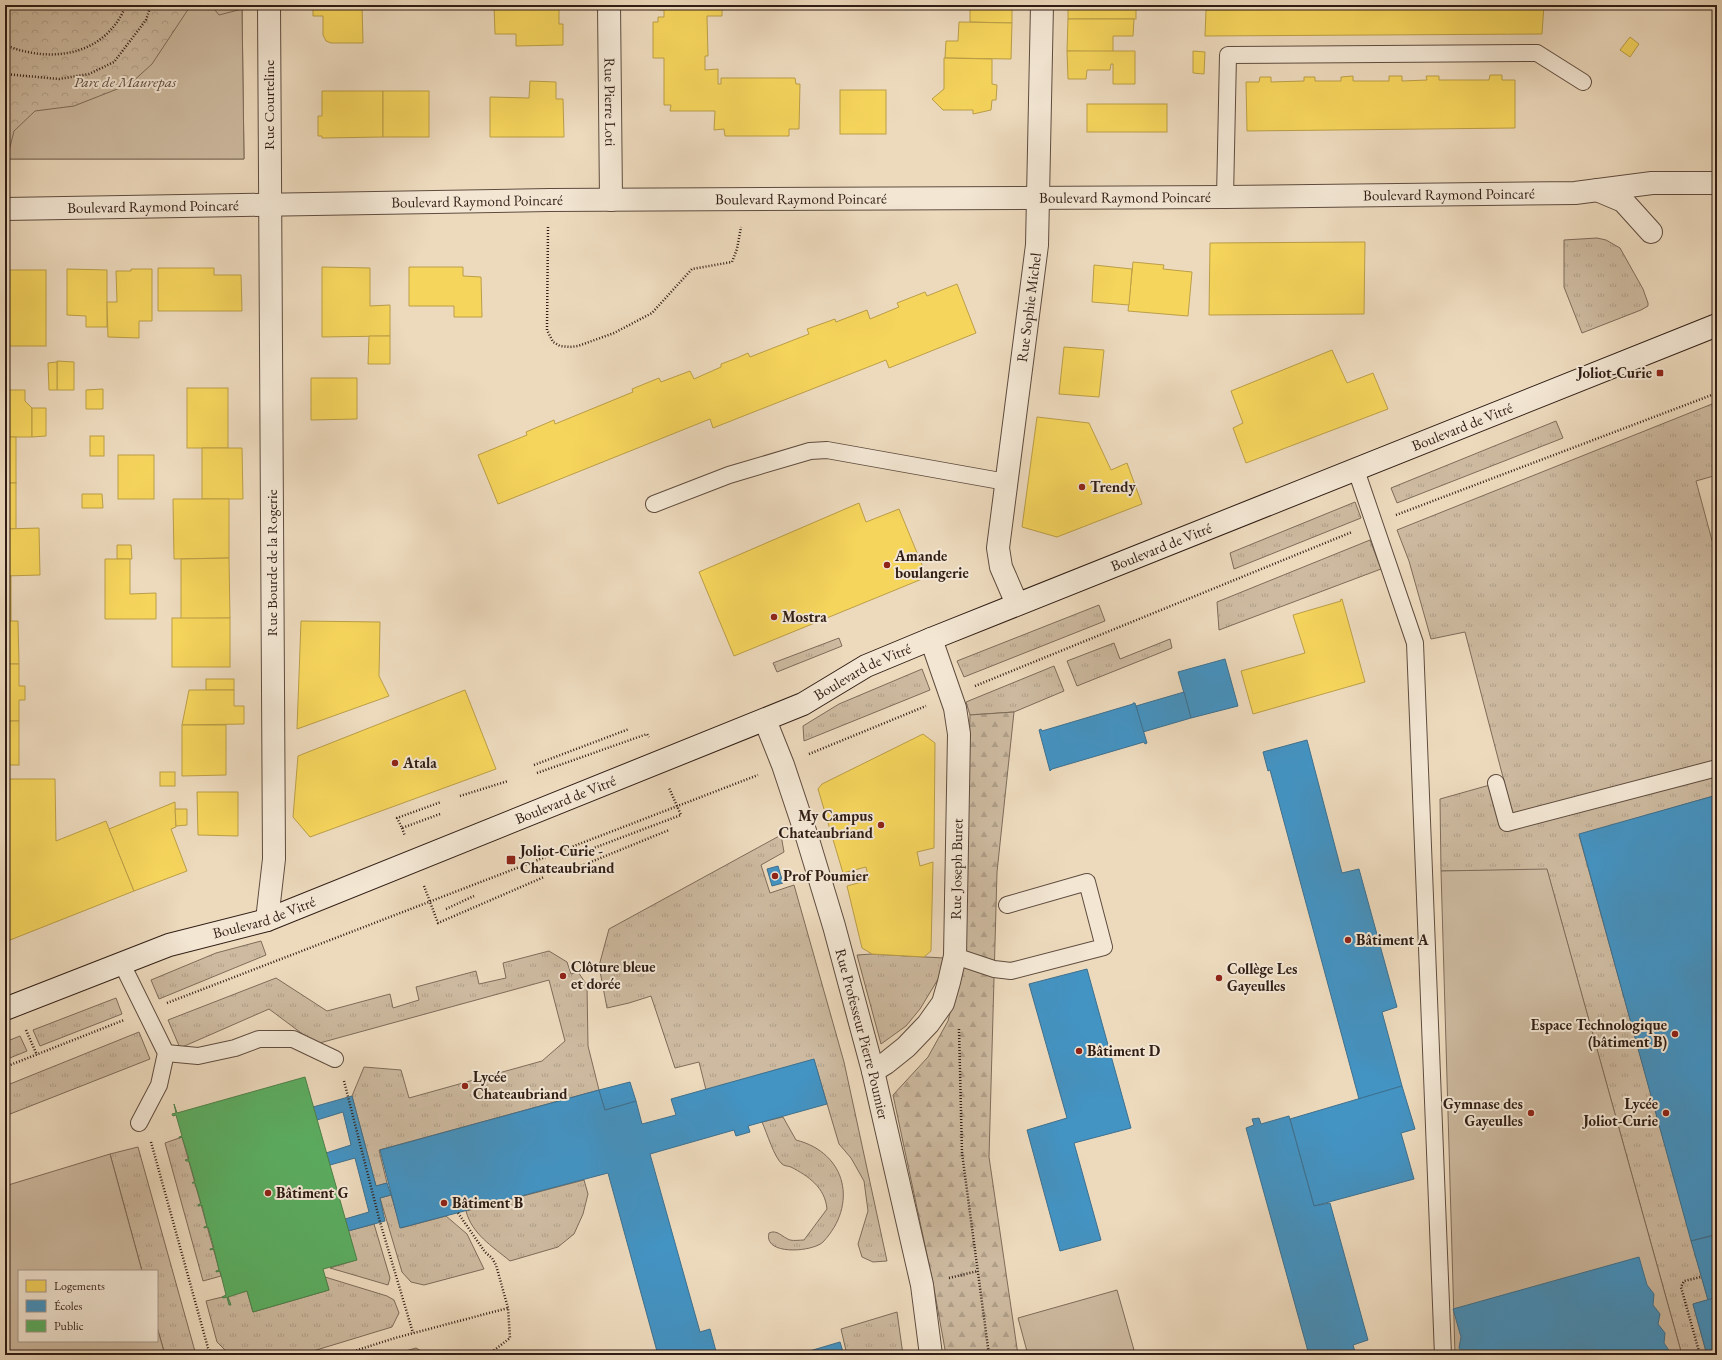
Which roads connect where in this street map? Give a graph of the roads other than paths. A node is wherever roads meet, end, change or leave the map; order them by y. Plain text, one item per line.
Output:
1 (269, 5) edge
2 (609, 5) edge
3 (1042, 5) edge
4 (1583, 82) dead end
5 (1717, 183) edge
6 (1597, 190) junction
7 (1225, 197) junction
8 (1038, 198) junction
9 (611, 200) junction
10 (270, 206) junction
11 (5, 209) edge
12 (1651, 232) dead end
13 (1717, 325) edge
14 (1356, 470) junction
15 (1006, 482) junction
16 (654, 504) dead end
17 (1017, 604) junction
18 (931, 639) junction
19 (765, 720) junction
20 (1717, 768) edge
21 (1496, 783) dead end
22 (1007, 905) dead end
23 (267, 920) junction
24 (955, 956) junction
25 (122, 964) junction
26 (5, 1009) edge
27 (166, 1053) junction
28 (335, 1059) dead end
29 (872, 1071) junction
30 (139, 1123) road end
31 (931, 1355) edge
32 (1443, 1355) edge

1 - 10 street, Rue Courteline
2 - 9 street, Rue Pierre Loti
3 - 8 street, Rue Sophie Michel
4 - 7 lane
5 - 6 street, Boulevard Raymond Poincaré
6 - 7 street, Boulevard Raymond Poincaré
6 - 12 street, Boulevard Raymond Poincaré
7 - 8 street, Boulevard Raymond Poincaré
8 - 9 street, Boulevard Raymond Poincaré
8 - 15 street, Rue Sophie Michel
9 - 10 street, Boulevard Raymond Poincaré
10 - 11 street, Boulevard Raymond Poincaré
10 - 23 street, Rue Bourde de la Rogerie
13 - 14 street, Boulevard de Vitré
14 - 17 street, Boulevard de Vitré
14 - 32 lane
15 - 16 lane
15 - 17 street, Rue Sophie Michel
17 - 18 street, Boulevard de Vitré
18 - 19 street, Boulevard de Vitré
18 - 24 street, Rue Joseph Buret
19 - 23 street, Boulevard de Vitré
19 - 29 street, Rue Professeur Pierre Poumier
20 - 21 lane
22 - 24 lane
23 - 25 street, Boulevard de Vitré
24 - 29 street, Rue Joseph Buret
25 - 26 street, Boulevard de Vitré
25 - 27 lane
27 - 28 lane
27 - 30 lane
29 - 31 street, Rue Professeur Pierre Poumier

